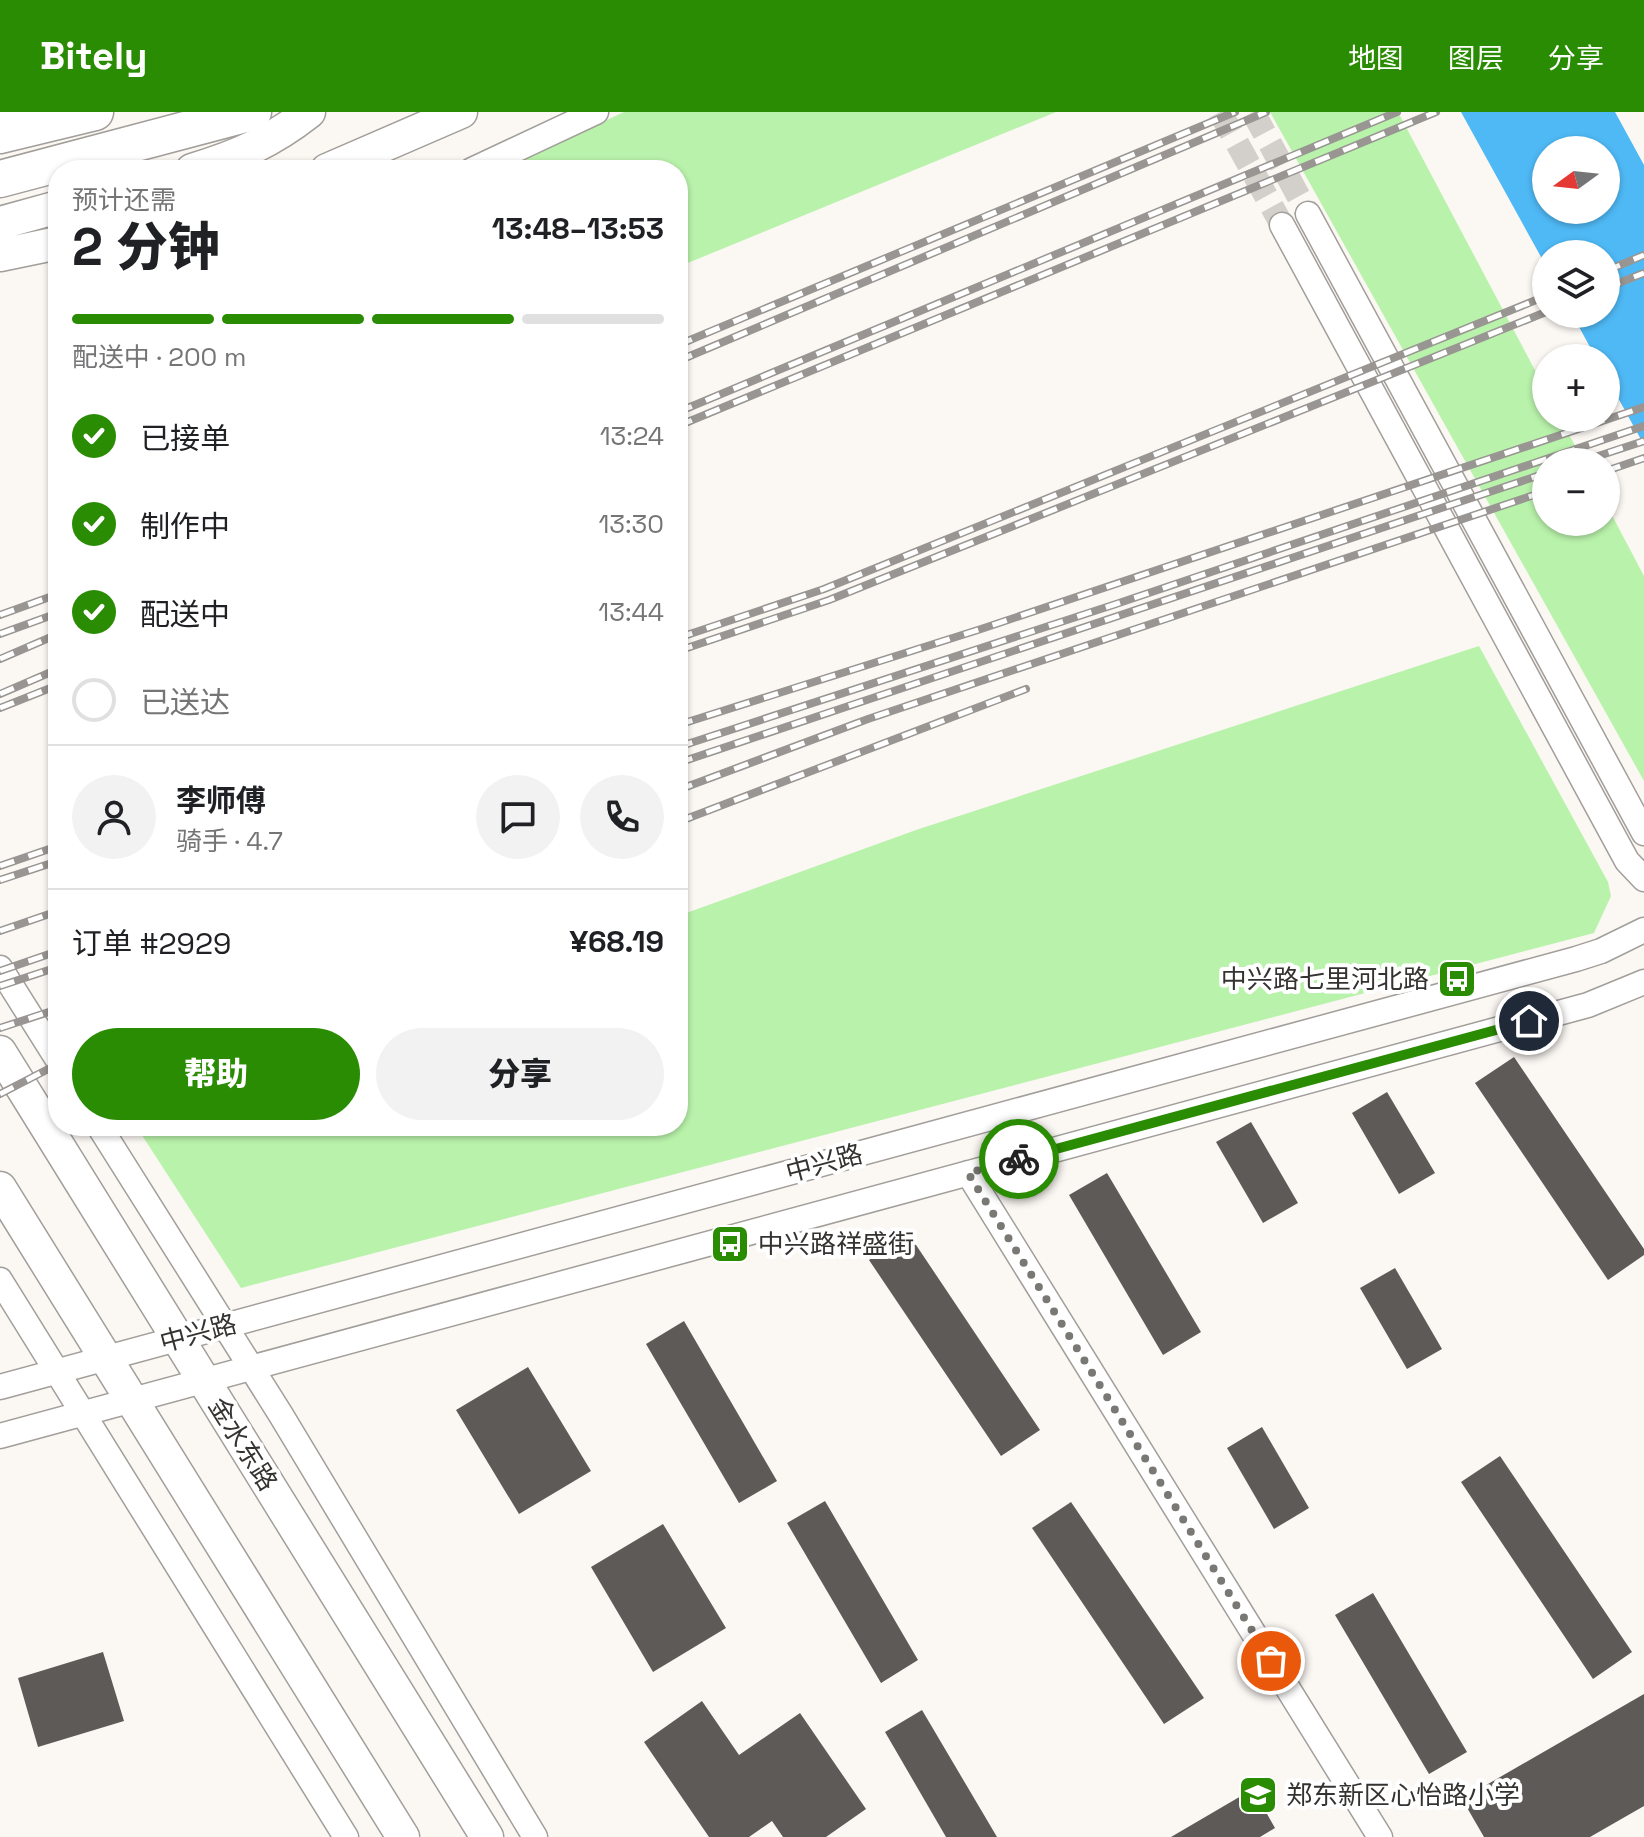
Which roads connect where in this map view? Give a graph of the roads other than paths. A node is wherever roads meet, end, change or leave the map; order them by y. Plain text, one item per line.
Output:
1 (253, 112) edge
2 (309, 112) edge
3 (461, 112) edge
4 (596, 112) edge
5 (91, 113) edge
6 (0, 135) edge
7 (78, 160) edge
8 (226, 160) edge
9 (350, 160) edge
10 (493, 160) edge
11 (48, 167) edge
12 (0, 179) edge
13 (48, 210) edge
14 (1308, 214) tunnel mouth
15 (0, 223) edge
16 (1282, 225) tunnel mouth
17 (48, 245) edge
18 (0, 255) edge
19 (1644, 833) edge
20 (1644, 879) edge
21 (1644, 930) edge
22 (0, 968) edge
23 (1644, 982) edge
24 (48, 1044) edge
25 (0, 1052) edge
26 (48, 1130) edge
27 (52, 1136) edge
28 (105, 1136) edge
29 (968, 1173) junction
30 (0, 1188) edge
31 (0, 1280) edge
32 (225, 1325) junction
33 (177, 1338) junction
34 (105, 1358) junction
35 (252, 1368) junction
36 (57, 1371) junction
37 (203, 1381) junction
38 (0, 1387) edge
39 (132, 1400) junction
40 (83, 1413) junction
41 (0, 1436) edge
42 (346, 1837) edge
43 (403, 1837) edge
44 (487, 1837) edge
45 (535, 1837) edge
46 (1380, 1837) edge

1 - 7 highway
2 - 8 main road
3 - 9 main road
4 - 10 street
5 - 6 highway
11 - 12 highway
13 - 15 main road
14 - 19 street
16 - 20 street
17 - 18 main road
21 - 32 street, 中兴路
22 - 24 street
23 - 29 street, 中兴路
25 - 26 main road, 金水东路
27 - 33 main road, 金水东路
28 - 32 street
29 - 35 street, 中兴路
29 - 46 street
30 - 34 main road
31 - 36 street
32 - 33 street, 中兴路
32 - 35 street
33 - 34 street, 中兴路
33 - 37 main road, 金水东路
34 - 36 street, 中兴路
34 - 39 main road
35 - 37 street, 中兴路
35 - 45 street
36 - 38 street, 中兴路
36 - 40 street
37 - 39 street, 中兴路
37 - 44 main road, 金水东路
39 - 40 street, 中兴路
39 - 43 main road
40 - 41 street, 中兴路
40 - 42 street

